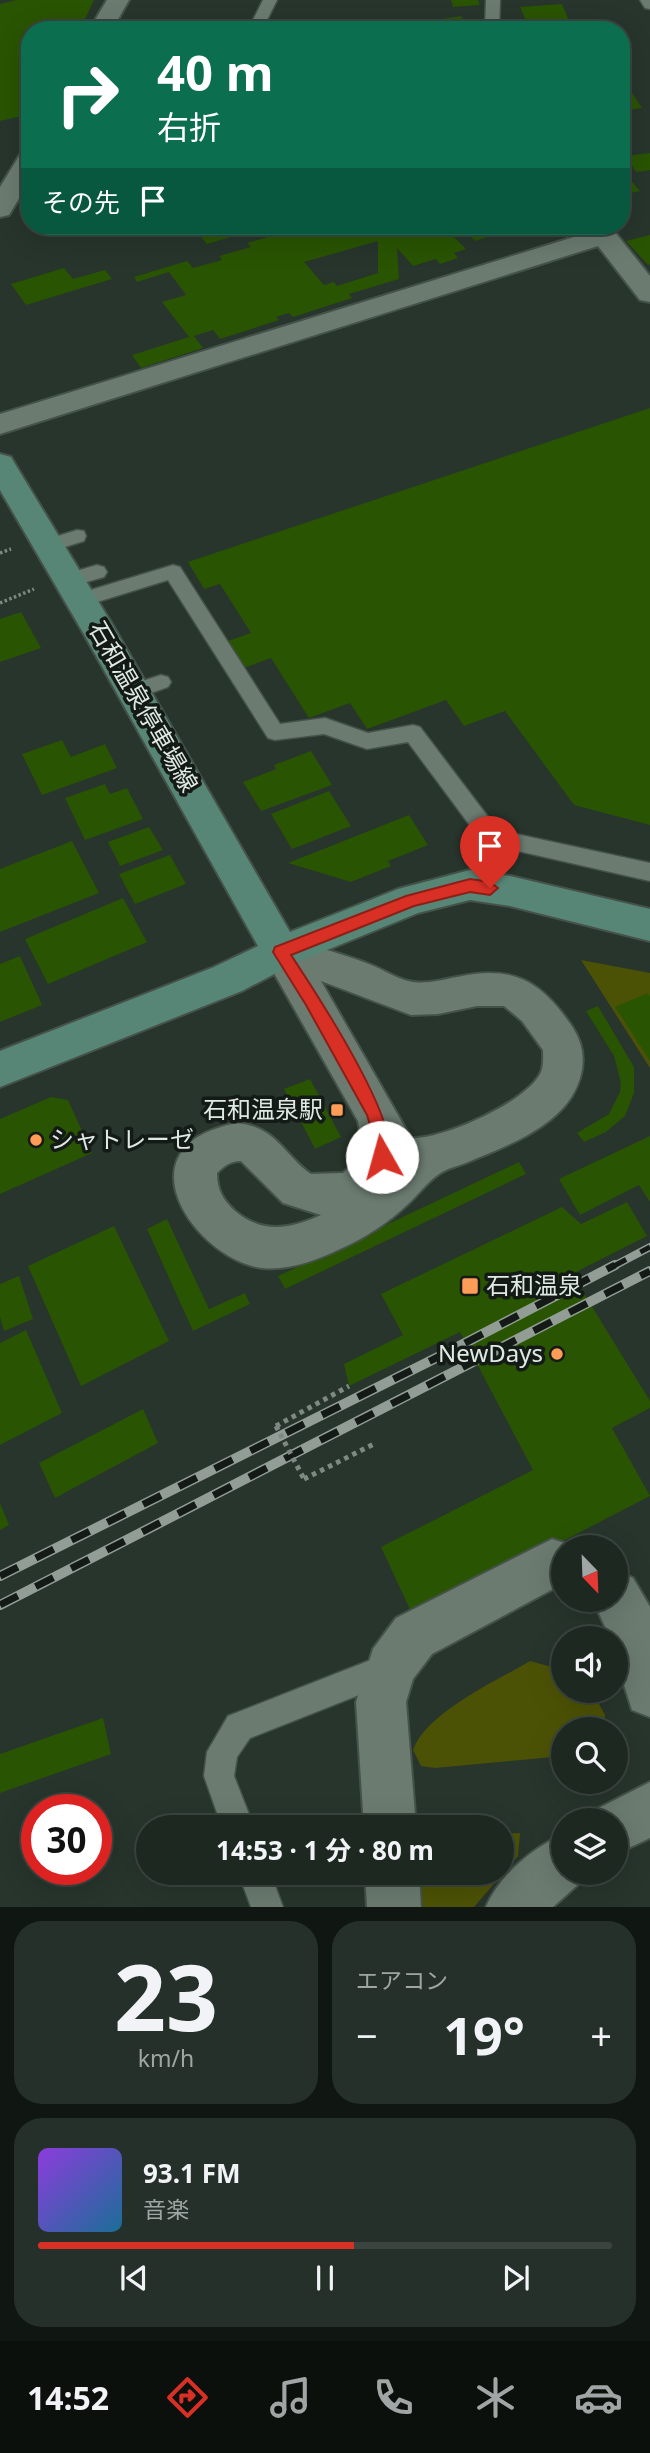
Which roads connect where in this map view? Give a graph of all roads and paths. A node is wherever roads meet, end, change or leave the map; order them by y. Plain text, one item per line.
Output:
1 (118, 0) edge
2 (270, 0) edge
3 (493, 0) edge
4 (647, 0) edge
5 (650, 5) edge
6 (105, 21) edge
7 (260, 21) edge
8 (492, 21) edge
9 (21, 182) edge
10 (12, 205) edge
11 (588, 235) edge
12 (603, 235) edge
13 (648, 287) edge
14 (0, 424) edge
15 (0, 464) edge
16 (12, 549) dead end
17 (0, 553) edge
18 (82, 584) junction
19 (34, 589) dead end
20 (0, 603) edge
21 (650, 872) edge
22 (650, 925) edge
23 (281, 952) junction
24 (0, 1069) edge
25 (377, 1119) junction
26 (430, 1156) junction
27 (349, 1386) dead end
28 (374, 1444) dead end
29 (551, 1564) edge
30 (627, 1612) edge
31 (391, 1667) junction
32 (650, 1692) edge
33 (650, 1808) edge
34 (234, 1815) edge
35 (389, 1815) edge
36 (628, 1821) edge
37 (551, 1873) edge
38 (259, 1885) edge
39 (393, 1885) edge
40 (267, 1907) edge
41 (394, 1907) edge
42 (513, 1907) edge

1 - 6 street
2 - 7 lane
3 - 8 lane
4 - 5 lane
9 - 10 street
11 - 14 street
12 - 13 street
15 - 18 main road, 石和温泉停車場線
16 - 17 path
18 - 21 lane
18 - 23 main road, 石和温泉停車場線
19 - 20 path
22 - 23 main road
23 - 24 main road
23 - 25 street
23 - 26 street
25 - 26 street
25 - 26 street
27 - 28 path, bridge
29 - 31 street
30 - 32 street
31 - 34 lane
31 - 35 street
33 - 36 street
37 - 42 street
38 - 40 lane
39 - 41 street

